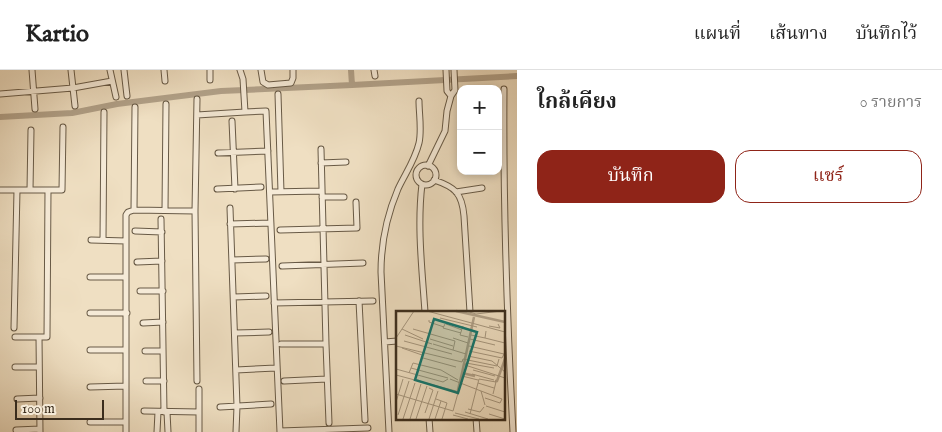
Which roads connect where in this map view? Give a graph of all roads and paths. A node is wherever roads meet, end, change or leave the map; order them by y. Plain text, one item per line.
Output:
1 (32, 70) edge
2 (71, 70) edge
3 (110, 70) edge
4 (124, 70) edge
5 (164, 70) edge
6 (210, 70) edge
7 (240, 70) edge
8 (262, 70) edge
9 (293, 70) edge
10 (374, 70) edge
11 (446, 70) edge
12 (454, 70) edge
13 (375, 76) dead end
14 (210, 80) dead end
15 (112, 81) junction
16 (165, 81) dead end
17 (73, 88) junction
18 (504, 89) dead end
19 (34, 91) junction
20 (0, 94) edge
21 (278, 94) dead end
22 (127, 96) dead end
23 (451, 96) junction
24 (116, 97) dead end
25 (197, 99) dead end
26 (419, 101) dead end
27 (166, 104) dead end
28 (75, 106) dead end
29 (135, 107) dead end
30 (35, 109) dead end
31 (104, 112) dead end
32 (245, 112) junction
33 (197, 116) junction
34 (232, 121) dead end
35 (63, 127) dead end
36 (31, 130) dead end
37 (321, 149) dead end
38 (268, 151) junction
39 (233, 152) junction
40 (218, 153) dead end
41 (346, 162) dead end
42 (321, 164) junction
43 (428, 166) junction
44 (410, 167) junction
45 (416, 172) junction
46 (434, 180) junction
47 (422, 184) junction
48 (261, 187) dead end
49 (482, 188) dead end
50 (235, 189) junction
51 (0, 190) edge
52 (17, 190) junction
53 (30, 190) junction
54 (48, 190) junction
55 (217, 190) dead end
56 (321, 191) junction
57 (270, 192) junction
58 (281, 192) junction
59 (456, 192) junction
60 (322, 197) junction
61 (344, 197) dead end
62 (356, 202) dead end
63 (230, 208) dead end
64 (134, 210) junction
65 (165, 210) junction
66 (196, 211) junction
67 (161, 219) dead end
68 (271, 222) junction
69 (230, 224) junction
70 (280, 230) dead end
71 (322, 230) junction
72 (135, 231) dead end
73 (162, 232) junction
74 (91, 240) dead end
75 (103, 240) junction
76 (126, 241) junction
77 (266, 259) dead end
78 (232, 260) junction
79 (162, 261) junction
80 (137, 262) dead end
81 (362, 263) dead end
82 (323, 265) junction
83 (282, 266) dead end
84 (90, 277) dead end
85 (126, 277) junction
86 (162, 291) junction
87 (140, 292) dead end
88 (266, 296) dead end
89 (234, 297) junction
90 (360, 301) junction
91 (373, 301) dead end
92 (324, 302) junction
93 (274, 304) junction
94 (424, 311) edge
95 (470, 311) edge
96 (90, 313) dead end
97 (127, 313) junction
98 (163, 322) junction
99 (143, 323) dead end
100 (14, 328) dead end
101 (269, 332) dead end
102 (235, 333) junction
103 (15, 336) dead end
104 (39, 337) junction
105 (385, 342) junction
106 (396, 342) edge
107 (281, 344) dead end
108 (326, 344) junction
109 (90, 350) dead end
110 (126, 350) junction
111 (145, 350) dead end
112 (164, 351) junction
113 (15, 367) dead end
114 (39, 367) junction
115 (276, 368) junction
116 (236, 370) junction
117 (327, 379) junction
118 (146, 381) dead end
119 (164, 381) junction
120 (197, 381) dead end
121 (284, 381) dead end
122 (126, 386) junction
123 (90, 387) dead end
124 (199, 389) dead end
125 (40, 398) junction
126 (17, 400) dead end
127 (271, 404) dead end
128 (237, 406) junction
129 (220, 407) dead end
130 (144, 411) dead end
131 (158, 412) junction
132 (166, 412) junction
133 (199, 412) junction
134 (365, 420) dead end
135 (90, 422) dead end
136 (126, 422) junction
137 (329, 424) dead end
138 (368, 428) dead end
139 (16, 430) dead end
140 (40, 431) edge
141 (126, 432) edge
142 (157, 432) edge
143 (168, 432) edge
144 (199, 432) edge
145 (236, 432) edge
146 (280, 432) edge
147 (389, 432) edge
148 (513, 432) edge

1 - 19 street
2 - 17 street
3 - 15 street
4 - 22 street
5 - 16 street
6 - 14 street
7 - 32 street
8 - 9 street
10 - 13 street
11 - 23 street
12 - 23 street
15 - 17 street
15 - 24 street
17 - 19 street
17 - 28 street
18 - 148 street
19 - 20 street
19 - 30 street
21 - 58 street
23 - 43 street
25 - 33 street
26 - 44 street
27 - 65 street
29 - 64 street
31 - 75 street
32 - 33 street
32 - 38 street
33 - 66 street
34 - 39 street
35 - 54 street
36 - 53 street
37 - 42 street
38 - 39 street
38 - 57 street
39 - 40 street
39 - 50 street
41 - 42 street
42 - 56 street
43 - 45 street
43 - 46 street
44 - 45 street
44 - 105 street
45 - 47 street
46 - 47 street
46 - 59 street
47 - 94 street
48 - 50 street
49 - 59 street
50 - 55 street
51 - 52 street
52 - 53 street
52 - 100 street
53 - 54 street
54 - 104 street
56 - 58 street
56 - 60 street
57 - 58 street
57 - 68 street
59 - 95 street
60 - 61 street
60 - 71 street
62 - 71 street
63 - 69 street
64 - 65 street
64 - 76 street
65 - 66 street
66 - 120 street
67 - 73 street
68 - 69 street
68 - 93 street
69 - 78 street
70 - 71 street
71 - 82 street
72 - 73 street
73 - 79 street
74 - 75 street
75 - 76 street
76 - 85 street
77 - 78 street
78 - 89 street
79 - 80 street
79 - 86 street
81 - 82 street
82 - 83 street
82 - 92 street
84 - 85 street
85 - 97 street
86 - 87 street
86 - 98 street
88 - 89 street
89 - 102 street
90 - 91 street
90 - 92 street
90 - 134 street
92 - 93 street
92 - 108 street
93 - 115 street
96 - 97 street
97 - 110 street
98 - 99 street
98 - 112 street
101 - 102 street
102 - 116 street
103 - 104 street
104 - 114 street
105 - 106 street
105 - 147 street
107 - 108 street
108 - 117 street
109 - 110 street
110 - 122 street
111 - 112 street
112 - 119 street
113 - 114 street
114 - 125 street
115 - 116 street
115 - 146 street
116 - 128 street
117 - 121 street
117 - 137 street
118 - 119 street
119 - 132 street
122 - 123 street
122 - 136 street
124 - 133 street
125 - 126 street
125 - 140 street
127 - 128 street
128 - 129 street
128 - 145 street
130 - 131 street
131 - 132 street
131 - 142 street
132 - 133 street
132 - 143 street
133 - 144 street
135 - 136 street
136 - 141 street
138 - 146 street
139 - 140 street

